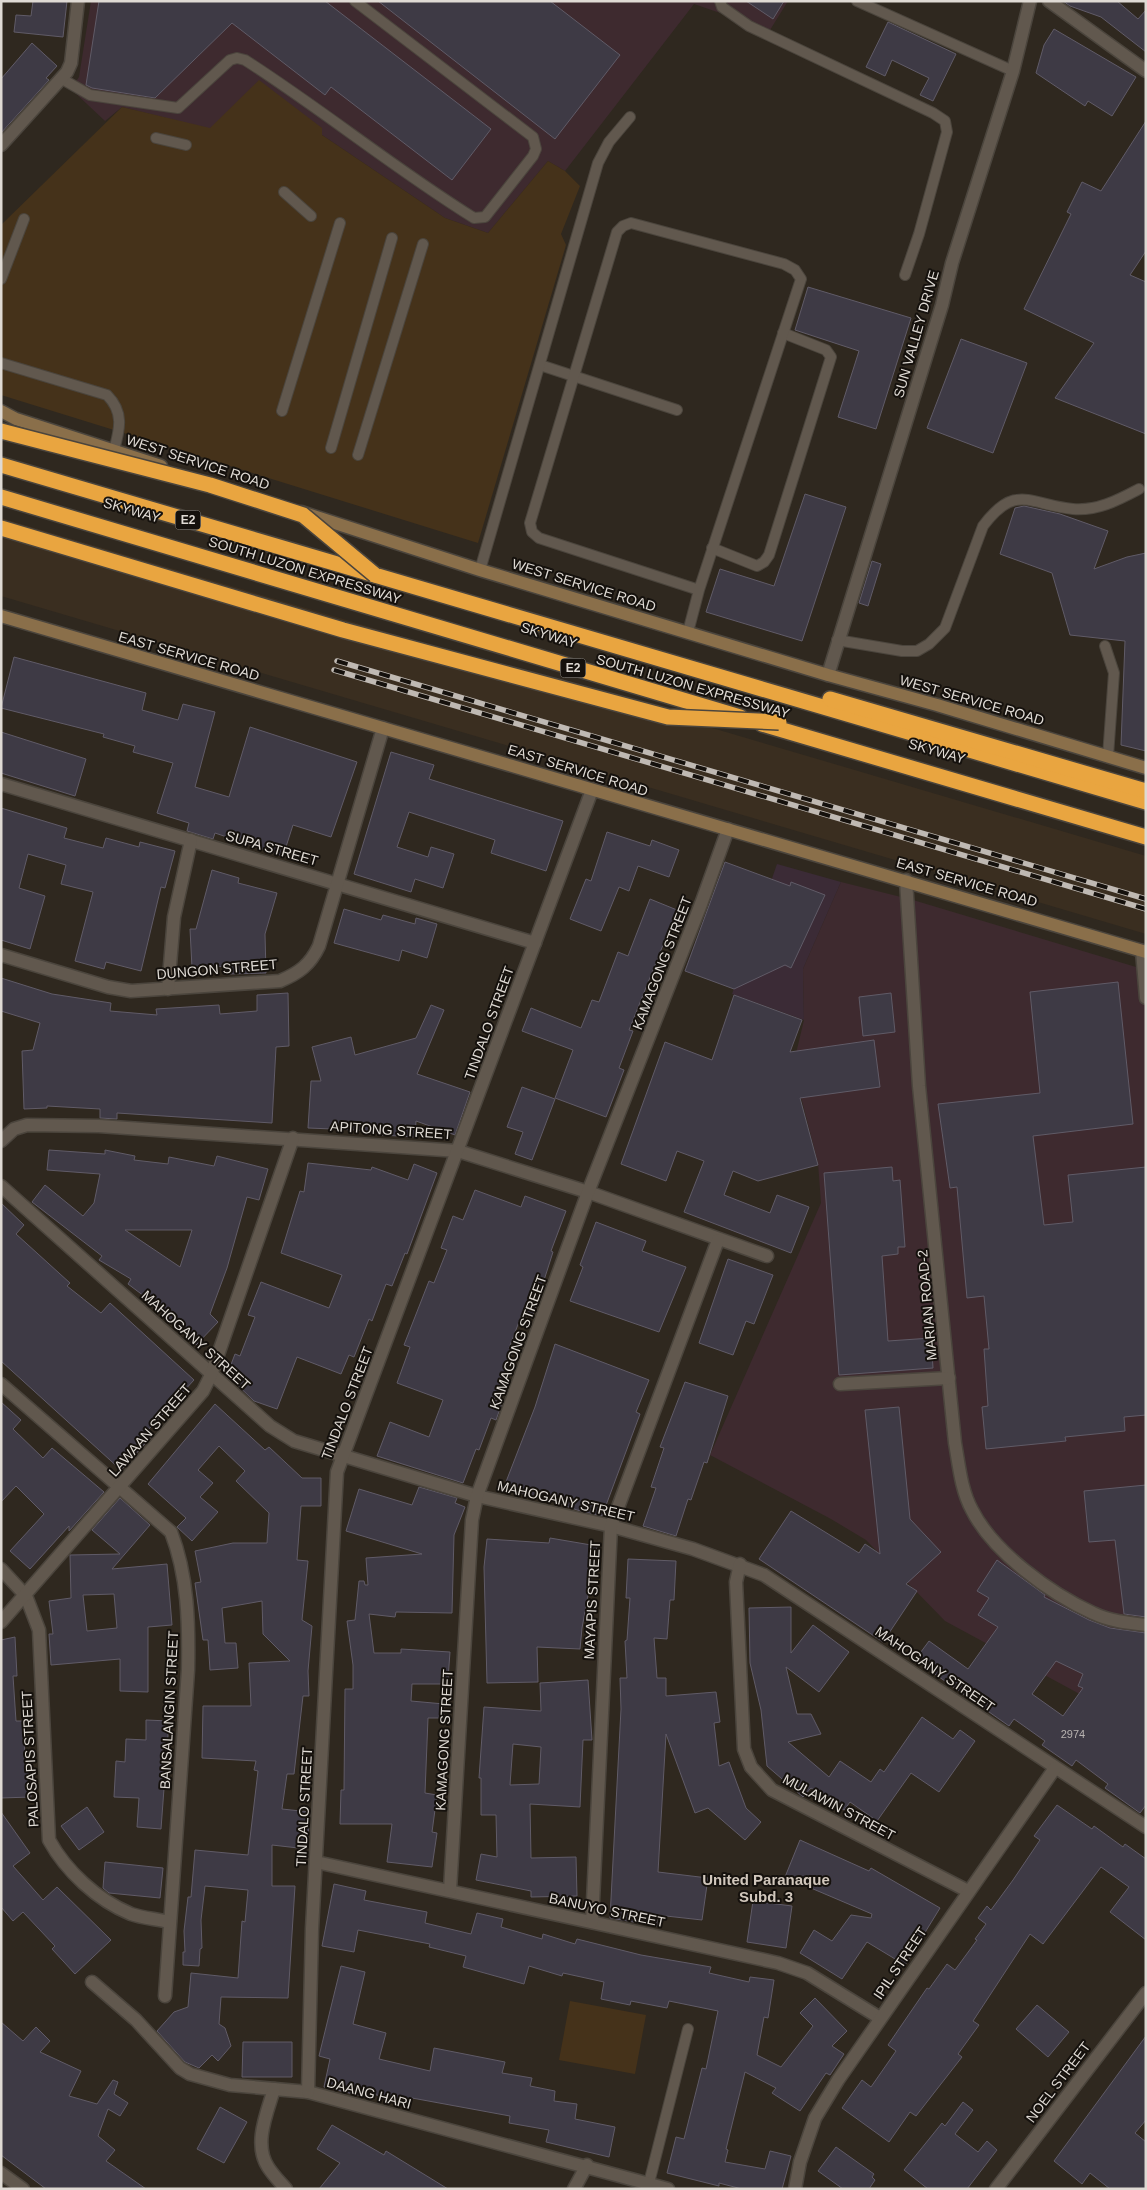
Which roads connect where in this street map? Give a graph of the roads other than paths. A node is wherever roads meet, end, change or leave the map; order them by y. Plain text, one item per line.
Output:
1 (78, 1) edge
2 (355, 1) edge
3 (720, 1) edge
4 (857, 1) edge
5 (1030, 1) edge
6 (1049, 1) edge
7 (1013, 71) junction
8 (1146, 71) edge
9 (62, 79) junction
10 (630, 117) dead end
11 (156, 138) dead end
12 (1, 145) edge
13 (186, 145) dead end
14 (284, 192) dead end
15 (311, 216) dead end
16 (24, 219) dead end
17 (340, 223) dead end
18 (392, 238) dead end
19 (424, 244) dead end
20 (905, 275) dead end
21 (1, 279) edge
22 (783, 333) junction
23 (1, 363) edge
24 (540, 365) junction
25 (573, 376) junction
26 (677, 410) dead end
27 (1, 411) edge
28 (282, 412) dead end
29 (16, 419) junction
30 (1, 420) edge
31 (1, 431) edge
32 (332, 448) dead end
33 (114, 450) junction
34 (358, 455) dead end
35 (1, 457) edge
36 (1, 465) edge
37 (1, 488) edge
38 (1139, 489) dead end
39 (1, 496) edge
40 (1, 528) edge
41 (712, 548) junction
42 (480, 570) junction
43 (375, 574) junction
44 (699, 590) junction
45 (1, 616) edge
46 (688, 632) junction
47 (837, 640) junction
48 (1105, 646) dead end
49 (828, 676) junction
50 (779, 722) junction
51 (383, 728) junction
52 (1108, 756) junction
53 (1146, 768) edge
54 (1, 784) edge
55 (592, 790) junction
56 (1146, 791) edge
57 (1146, 802) edge
58 (1146, 828) edge
59 (728, 829) junction
60 (1146, 837) edge
61 (191, 840) junction
62 (906, 880) junction
63 (336, 882) junction
64 (535, 943) junction
65 (1144, 951) edge
66 (1, 955) edge
67 (168, 989) junction
68 (1146, 998) edge
69 (293, 1138) junction
70 (1, 1141) edge
71 (458, 1151) junction
72 (1, 1186) edge
73 (588, 1192) junction
74 (718, 1240) junction
75 (767, 1256) dead end
76 (212, 1375) junction
77 (949, 1378) junction
78 (1, 1384) edge
79 (840, 1384) dead end
80 (344, 1455) junction
81 (120, 1487) junction
82 (477, 1496) junction
83 (611, 1526) junction
84 (740, 1564) junction
85 (1, 1569) edge
86 (26, 1596) junction
87 (1, 1622) edge
88 (1146, 1625) edge
89 (1055, 1768) junction
90 (1146, 1827) edge
91 (316, 1862) junction
92 (450, 1890) junction
93 (968, 1891) junction
94 (169, 1922) junction
95 (592, 1922) junction
96 (92, 1982) dead end
97 (1146, 1993) edge
98 (164, 1996) dead end
99 (880, 2018) junction
100 (688, 2029) dead end
101 (274, 2090) junction
102 (308, 2092) junction
103 (587, 2165) junction
104 (1, 2173) edge
105 (649, 2183) junction
106 (23, 2189) edge
107 (286, 2189) edge
108 (574, 2189) edge
109 (668, 2189) edge
110 (795, 2189) edge
111 (996, 2189) edge

1 - 9 street
2 - 9 lane
3 - 20 lane
4 - 7 lane
5 - 7 street, SUN VALLEY DRIVE
6 - 8 street
7 - 47 street, SUN VALLEY DRIVE
9 - 12 street
10 - 24 lane
11 - 13 lane
14 - 15 lane
16 - 21 lane
17 - 28 lane
18 - 32 lane
19 - 34 lane
22 - 25 lane
22 - 41 lane
22 - 41 lane
23 - 33 lane
24 - 25 lane
24 - 42 lane
25 - 26 lane
25 - 44 lane
27 - 29 main road, WEST SERVICE ROAD
29 - 30 main road, WEST SERVICE ROAD
29 - 33 main road, WEST SERVICE ROAD
31 - 43 highway, bridge
33 - 42 main road, WEST SERVICE ROAD
35 - 56 highway, SOUTH LUZON EXPRESSWAY / E2
36 - 43 highway, SKYWAY / E2
37 - 50 highway, SKYWAY / E2, bridge
38 - 47 lane
39 - 60 highway, SOUTH LUZON EXPRESSWAY / E2
40 - 50 highway, bridge
41 - 44 lane
42 - 46 main road, WEST SERVICE ROAD
43 - 57 highway, SKYWAY / E2
44 - 46 lane
45 - 51 main road, EAST SERVICE ROAD
46 - 49 main road, WEST SERVICE ROAD
47 - 49 street, SUN VALLEY DRIVE
48 - 52 lane
49 - 52 main road, WEST SERVICE ROAD
50 - 58 highway, SKYWAY / E2
51 - 55 main road, EAST SERVICE ROAD
51 - 63 street, DUNGON STREET
52 - 53 main road, WEST SERVICE ROAD
54 - 61 street, SUPA STREET
55 - 59 main road, EAST SERVICE ROAD
55 - 64 street, TINDALO STREET
59 - 62 main road, EAST SERVICE ROAD
59 - 73 street, KAMAGONG STREET
61 - 63 street, SUPA STREET
61 - 67 street
62 - 65 main road, EAST SERVICE ROAD
62 - 77 street, MARIAN ROAD-2
63 - 64 street, SUPA STREET
63 - 67 street, DUNGON STREET
64 - 71 street, TINDALO STREET
65 - 68 street
66 - 67 street, DUNGON STREET
69 - 70 street, APITONG STREET
69 - 71 street, APITONG STREET
69 - 76 street, LAWAAN STREET
71 - 73 street, APITONG STREET
71 - 80 street, TINDALO STREET
72 - 76 street, MAHOGANY STREET
73 - 74 street, APITONG STREET
73 - 82 street, KAMAGONG STREET
74 - 75 street, APITONG STREET
74 - 83 street, MAYAPIS STREET
76 - 80 street, MAHOGANY STREET
76 - 81 street, LAWAAN STREET
77 - 79 street
77 - 88 street, MARIAN ROAD-2
78 - 81 street, BANSALANGIN STREET
80 - 82 street, MAHOGANY STREET
80 - 91 street, TINDALO STREET
81 - 86 street, LAWAAN STREET
81 - 94 street, BANSALANGIN STREET
82 - 83 street, MAHOGANY STREET
82 - 92 street, KAMAGONG STREET
83 - 84 street, MAHOGANY STREET
83 - 95 street, MAYAPIS STREET
84 - 89 street, MAHOGANY STREET
84 - 93 street, MULAWIN STREET
85 - 86 street, PALOSAPIS STREET
86 - 87 street, LAWAAN STREET
86 - 94 street, PALOSAPIS STREET
89 - 90 street, MAHOGANY STREET
89 - 93 street, IPIL STREET
91 - 92 street, BANUYO STREET
91 - 102 street, TINDALO STREET
92 - 95 street, BANUYO STREET
93 - 99 street, IPIL STREET
94 - 98 street, BANSALANGIN STREET
95 - 99 street, BANUYO STREET
96 - 101 street, DAANG HARI
97 - 111 street, NOEL STREET
99 - 110 street, IPIL STREET
100 - 105 lane
101 - 102 street, DAANG HARI
101 - 107 street
102 - 103 street, DAANG HARI
103 - 105 street, DAANG HARI
103 - 108 street
104 - 106 street
105 - 109 street, DAANG HARI

